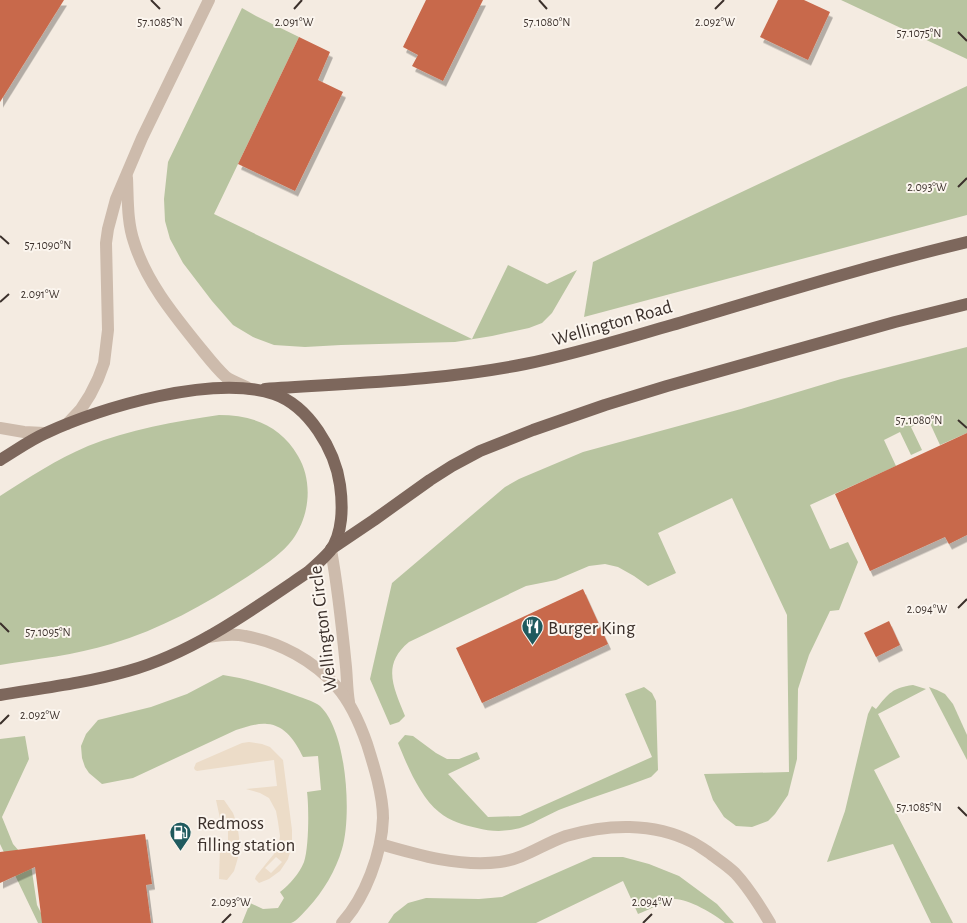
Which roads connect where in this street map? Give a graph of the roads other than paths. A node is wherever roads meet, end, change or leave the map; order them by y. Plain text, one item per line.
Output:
1 (209, 0) edge
2 (127, 175) junction
3 (967, 242) edge
4 (967, 304) edge
5 (254, 389) junction
6 (67, 424) junction
7 (0, 428) edge
8 (44, 433) junction
9 (0, 460) edge
10 (331, 550) junction
11 (205, 637) junction
12 (0, 695) edge
13 (349, 704) junction
14 (380, 844) junction
15 (342, 923) edge
16 (770, 923) edge

1 - 2 street
2 - 5 street
2 - 6 street
3 - 5 main road, Wellington Road
4 - 10 main road
5 - 6 main road
5 - 10 main road
6 - 8 main road
7 - 8 street
8 - 9 main road
10 - 11 main road
10 - 13 street, Wellington Circle
11 - 12 main road
11 - 13 street, Wellington Circle
13 - 14 street, Wellington Circle
14 - 15 street, Wellington Circle
14 - 16 street

